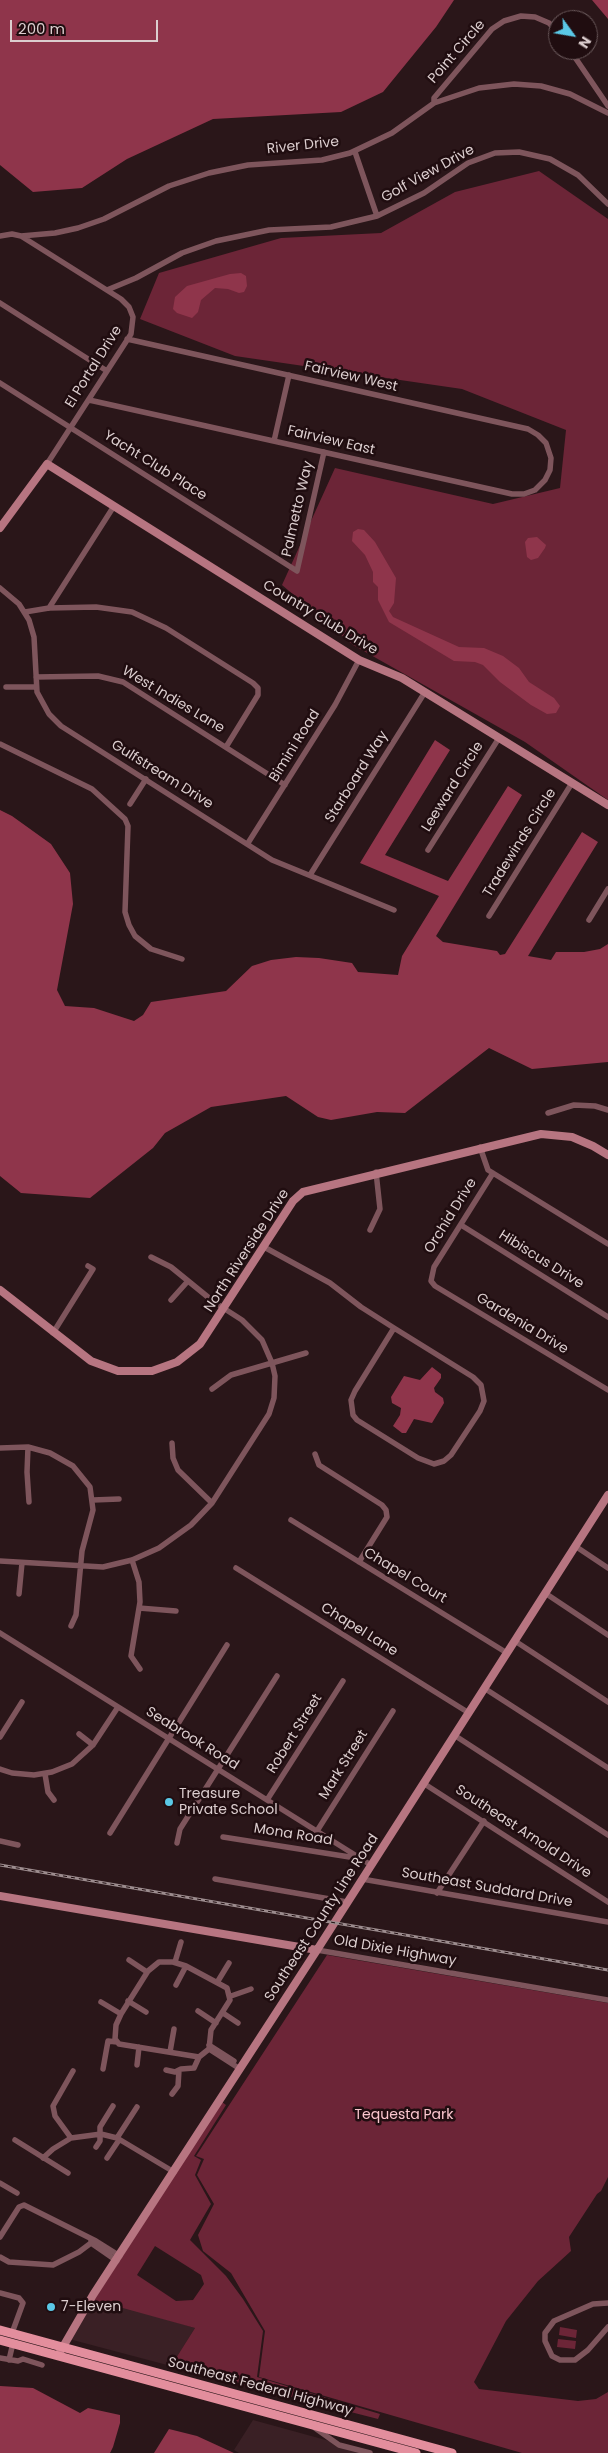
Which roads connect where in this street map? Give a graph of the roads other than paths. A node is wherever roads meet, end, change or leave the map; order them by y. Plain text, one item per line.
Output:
1 (548, 23) edge
2 (577, 60) edge
3 (434, 102) junction
4 (608, 106) edge
5 (608, 113) edge
6 (355, 152) junction
7 (608, 204) edge
8 (377, 216) junction
9 (0, 236) edge
10 (20, 236) junction
11 (106, 290) junction
12 (0, 303) edge
13 (127, 339) junction
14 (107, 371) junction
15 (289, 375) junction
16 (0, 383) edge
17 (89, 400) junction
18 (71, 428) junction
19 (274, 441) junction
20 (324, 452) junction
21 (551, 462) joint
22 (47, 464) junction
23 (114, 506) junction
24 (0, 528) edge
25 (297, 571) joint
26 (0, 588) edge
27 (49, 608) junction
28 (25, 612) junction
29 (359, 660) junction
30 (36, 677) junction
31 (6, 687) dead end
32 (36, 687) junction
33 (425, 692) junction
34 (499, 738) junction
35 (0, 744) edge
36 (226, 747) junction
37 (146, 779) junction
38 (572, 784) junction
39 (285, 785) junction
40 (130, 804) dead end
41 (608, 806) edge
42 (248, 843) junction
43 (428, 850) dead end
44 (310, 875) junction
45 (608, 890) edge
46 (394, 910) dead end
47 (489, 916) dead end
48 (589, 920) dead end
49 (182, 959) dead end
50 (608, 1110) edge
51 (548, 1112) dead end
52 (480, 1147) junction
53 (608, 1155) edge
54 (376, 1172) junction
55 (493, 1174) junction
56 (461, 1225) junction
57 (370, 1230) dead end
58 (608, 1244) edge
59 (264, 1247) junction
60 (151, 1257) dead end
61 (88, 1266) dead end
62 (432, 1274) joint
63 (188, 1282) junction
64 (0, 1290) edge
65 (172, 1300) dead end
66 (224, 1309) junction
67 (608, 1317) edge
68 (394, 1328) junction
69 (53, 1332) junction
70 (306, 1353) dead end
71 (272, 1363) junction
72 (212, 1389) dead end
73 (608, 1390) edge
74 (172, 1443) dead end
75 (0, 1448) edge
76 (28, 1448) junction
77 (315, 1454) dead end
78 (607, 1498) edge
79 (119, 1499) dead end
80 (93, 1500) junction
81 (30, 1502) dead end
82 (212, 1503) junction
83 (291, 1520) dead end
84 (575, 1546) junction
85 (132, 1560) junction
86 (0, 1561) edge
87 (359, 1562) junction
88 (22, 1563) junction
89 (80, 1567) junction
90 (236, 1568) dead end
91 (608, 1568) edge
92 (19, 1594) dead end
93 (545, 1594) junction
94 (140, 1608) junction
95 (176, 1611) dead end
96 (71, 1626) dead end
97 (0, 1633) edge
98 (608, 1634) edge
99 (514, 1641) junction
100 (227, 1645) dead end
101 (507, 1653) junction
102 (140, 1669) dead end
103 (277, 1676) dead end
104 (343, 1681) dead end
105 (484, 1688) junction
106 (22, 1702) dead end
107 (608, 1702) edge
108 (118, 1707) junction
109 (393, 1711) dead end
110 (469, 1713) junction
111 (80, 1734) dead end
112 (454, 1735) junction
113 (0, 1737) edge
114 (168, 1738) junction
115 (94, 1745) junction
116 (608, 1768) edge
117 (0, 1769) edge
118 (218, 1769) junction
119 (45, 1774) junction
120 (423, 1783) junction
121 (54, 1800) dead end
122 (267, 1800) junction
123 (484, 1821) junction
124 (317, 1831) junction
125 (110, 1833) dead end
126 (608, 1835) edge
127 (222, 1837) dead end
128 (0, 1842) edge
129 (176, 1843) dead end
130 (18, 1845) dead end
131 (360, 1858) junction
132 (371, 1865) junction
133 (215, 1879) dead end
134 (362, 1879) junction
135 (437, 1893) junction
136 (0, 1896) edge
137 (348, 1902) junction
138 (608, 1902) edge
139 (608, 1922) edge
140 (181, 1942) dead end
141 (317, 1950) junction
142 (129, 1960) dead end
143 (175, 1962) junction
144 (229, 1963) dead end
145 (186, 1966) junction
146 (147, 1972) junction
147 (218, 1981) junction
148 (176, 1985) dead end
149 (251, 1989) dead end
150 (230, 1996) junction
151 (608, 2000) edge
152 (101, 2002) dead end
153 (128, 2002) junction
154 (198, 2011) dead end
155 (146, 2012) dead end
156 (222, 2013) junction
157 (121, 2014) junction
158 (216, 2022) junction
159 (238, 2023) dead end
160 (174, 2029) dead end
161 (117, 2042) junction
162 (139, 2047) junction
163 (209, 2047) junction
164 (170, 2052) junction
165 (199, 2057) junction
166 (136, 2064) dead end
167 (241, 2068) junction
168 (103, 2069) dead end
169 (166, 2070) dead end
170 (179, 2070) junction
171 (73, 2071) dead end
172 (172, 2094) dead end
173 (113, 2106) dead end
174 (137, 2107) dead end
175 (99, 2134) junction
176 (71, 2138) junction
177 (118, 2139) junction
178 (15, 2140) dead end
179 (96, 2147) dead end
180 (44, 2158) junction
181 (108, 2158) dead end
182 (174, 2172) junction
183 (68, 2173) dead end
184 (1, 2184) edge
185 (17, 2193) dead end
186 (0, 2237) edge
187 (91, 2242) junction
188 (0, 2257) edge
189 (118, 2258) junction
190 (0, 2292) edge
191 (608, 2303) edge
192 (608, 2327) edge
193 (0, 2330) edge
194 (12, 2333) junction
195 (0, 2340) edge
196 (13, 2343) junction
197 (61, 2346) junction
198 (59, 2356) junction
199 (0, 2358) edge
200 (8, 2360) junction
201 (42, 2364) dead end
202 (172, 2377) junction
203 (156, 2382) junction
204 (309, 2424) junction
205 (343, 2428) junction
206 (339, 2445) junction
207 (357, 2451) edge
208 (370, 2453) edge
209 (416, 2453) edge
210 (452, 2453) edge

1 - 3 street, Point Circle
2 - 4 street
3 - 5 street, River Drive
3 - 6 street, River Drive
6 - 8 street
6 - 10 street, River Drive
7 - 8 street, Golf View Drive
8 - 11 street, Golf View Drive
9 - 10 street
10 - 11 street, El Portal Drive
11 - 13 street, El Portal Drive
12 - 14 street
13 - 14 street, El Portal Drive
13 - 15 street, Fairview West
14 - 17 street, El Portal Drive
15 - 19 street
15 - 21 street, Fairview West
16 - 18 street, Yacht Club Place
17 - 18 street, El Portal Drive
17 - 19 street, Fairview East
18 - 22 street, El Portal Drive
18 - 25 street, Yacht Club Place
19 - 20 street, Fairview East
20 - 21 street, Fairview East
20 - 25 street, Palmetto Way
22 - 23 street, Country Club Drive
22 - 24 street
23 - 27 street
23 - 29 street, Country Club Drive
26 - 28 street, Gulfstream Drive
27 - 28 street
27 - 36 street
28 - 30 street, Gulfstream Drive
29 - 33 street, Country Club Drive
29 - 39 street, Bimini Road
30 - 32 street, Gulfstream Drive
30 - 36 street, West Indies Lane
31 - 32 street
32 - 37 street, Gulfstream Drive
33 - 34 street, Country Club Drive
33 - 44 street, Starboard Way
34 - 38 street, Country Club Drive
34 - 43 street, Leeward Circle
35 - 49 street
36 - 39 street, West Indies Lane
37 - 40 street
37 - 42 street, Gulfstream Drive
38 - 41 street, Country Club Drive
38 - 47 street, Tradewinds Circle
39 - 42 street, Bimini Road
42 - 44 street, Gulfstream Drive
44 - 46 street, Gulfstream Drive
45 - 48 street
50 - 51 street
52 - 53 street, North Riverside Drive
52 - 54 street, North Riverside Drive
52 - 55 street, Orchid Drive
54 - 57 street
54 - 59 street, North Riverside Drive
55 - 56 street, Orchid Drive
55 - 58 street
56 - 62 street, Orchid Drive
56 - 67 street, Hibiscus Drive
59 - 66 street, North Riverside Drive
59 - 68 street
60 - 63 street
61 - 69 street
62 - 73 street, Gardenia Drive
63 - 65 street
63 - 66 street
64 - 69 street, North Riverside Drive
66 - 69 street, North Riverside Drive
66 - 71 street
68 - 68 street
70 - 71 street
71 - 72 street
71 - 82 street
74 - 82 street
75 - 76 street
76 - 80 street
76 - 81 street
77 - 87 street
78 - 84 street, Southeast County Line Road
79 - 80 street
80 - 89 street
82 - 85 street
83 - 87 street, Chapel Court
84 - 91 street
84 - 93 street, Southeast County Line Road
85 - 89 street
85 - 94 street
86 - 88 street
87 - 101 street, Chapel Court
88 - 89 street
88 - 92 street
89 - 96 street
90 - 110 street, Chapel Lane
93 - 98 street
93 - 99 street, Southeast County Line Road
94 - 95 street
94 - 102 street
97 - 108 street, Seabrook Road
99 - 101 street, Southeast County Line Road
99 - 107 street
100 - 114 street
101 - 105 street, Southeast County Line Road
103 - 118 street
104 - 122 street, Robert Street
105 - 110 street, Southeast County Line Road
105 - 116 street
106 - 113 street
108 - 114 street, Seabrook Road
108 - 115 street
109 - 124 street, Mark Street
110 - 112 street, Southeast County Line Road
111 - 115 street
112 - 120 street, Southeast County Line Road
112 - 126 street
114 - 118 street, Seabrook Road
114 - 125 street
115 - 119 street
117 - 119 street
118 - 122 street, Seabrook Road
118 - 129 street
119 - 121 street
120 - 123 street, Southeast Arnold Drive
120 - 132 street, Southeast County Line Road
122 - 124 street, Seabrook Road
123 - 135 street
123 - 138 street, Southeast Arnold Drive
124 - 131 street, Seabrook Road
127 - 131 street, Mona Road
128 - 130 street
131 - 132 street, Seabrook Road
132 - 134 street, Southeast County Line Road
133 - 137 street
134 - 135 street, Southeast Suddard Drive
134 - 137 street, Southeast County Line Road
135 - 139 street, Southeast Suddard Drive
136 - 141 street, Old Dixie Highway
137 - 141 street, Southeast County Line Road
140 - 143 street
141 - 151 street, Old Dixie Highway
141 - 167 street, Southeast County Line Road
142 - 146 street
143 - 145 street
143 - 146 street
144 - 147 street
145 - 147 street
145 - 148 street
146 - 153 street
147 - 150 street
149 - 150 street
150 - 156 street
152 - 157 street
153 - 155 street
153 - 157 street
154 - 158 street
156 - 158 street
156 - 159 street
157 - 161 street
158 - 163 street
160 - 164 street
161 - 162 street
161 - 168 street
162 - 164 street
162 - 166 street
163 - 165 street
163 - 167 street
164 - 165 street
165 - 170 street
167 - 182 street, Southeast County Line Road
169 - 170 street
170 - 172 street
171 - 176 street
173 - 175 street
174 - 177 street
175 - 176 street
175 - 177 street
175 - 179 street
176 - 180 street
177 - 181 street
177 - 182 street
178 - 180 street
180 - 183 street
182 - 189 street, Southeast County Line Road
184 - 185 street
186 - 187 street
187 - 188 street
187 - 189 street
189 - 197 street, Southeast County Line Road
190 - 194 street
191 - 192 street
193 - 194 main road, Southeast Federal Highway
194 - 197 main road, Southeast Federal Highway
195 - 196 main road, Southeast Federal Highway
196 - 198 main road, Southeast Federal Highway
196 - 200 street
197 - 198 street, Southeast County Line Road
197 - 202 main road, Southeast Federal Highway
198 - 203 main road, Southeast Federal Highway
199 - 200 street
200 - 201 street
202 - 203 main road
202 - 205 main road, Southeast Federal Highway
203 - 204 main road, Southeast Federal Highway
204 - 205 main road, Southeast Federal Highway
204 - 206 street
205 - 206 street
205 - 209 main road, Southeast Federal Highway
205 - 210 main road, Southeast Federal Highway
206 - 207 street
207 - 208 street

